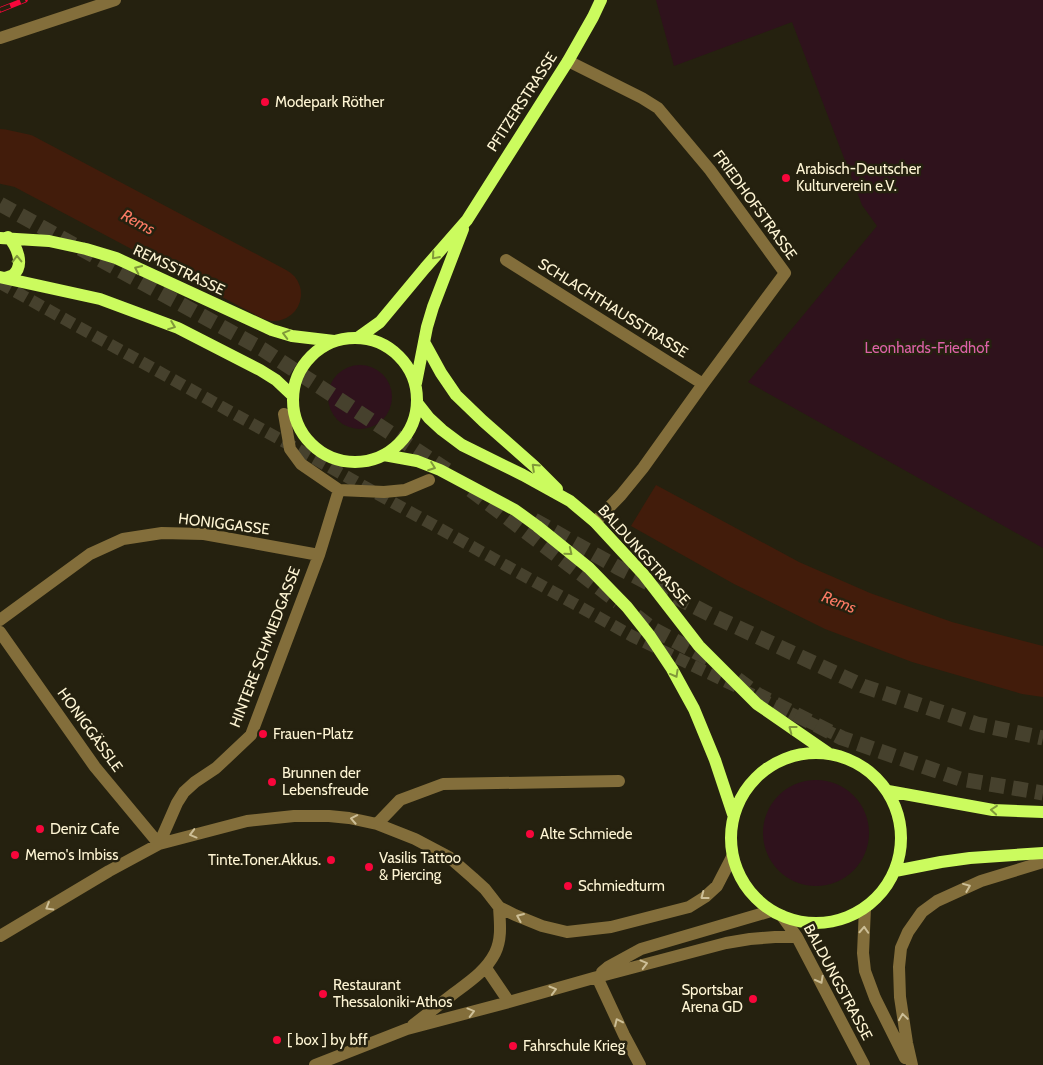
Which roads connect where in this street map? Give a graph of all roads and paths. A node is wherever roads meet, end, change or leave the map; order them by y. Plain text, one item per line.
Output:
1 (115, 0) edge
2 (601, 0) edge
3 (0, 38) edge
4 (568, 61) junction
5 (467, 220) junction
6 (4, 238) edge
7 (506, 260) dead end
8 (2, 277) edge
9 (359, 337) junction
10 (334, 341) junction
11 (424, 342) junction
12 (416, 383) junction
13 (703, 384) junction
14 (293, 396) junction
15 (418, 404) junction
16 (284, 414) dead end
17 (384, 455) junction
18 (429, 480) dead end
19 (339, 490) junction
20 (570, 501) junction
21 (595, 522) junction
22 (319, 555) junction
23 (0, 620) edge
24 (0, 632) edge
25 (828, 753) junction
26 (619, 781) dead end
27 (888, 792) junction
28 (1043, 812) edge
29 (733, 814) junction
30 (377, 824) junction
31 (159, 844) junction
32 (1043, 853) edge
33 (732, 857) junction
34 (1043, 862) edge
35 (895, 871) junction
36 (499, 907) junction
37 (865, 908) junction
38 (776, 914) junction
39 (0, 936) edge
40 (797, 937) junction
41 (486, 968) junction
42 (596, 977) junction
43 (509, 1002) junction
44 (407, 1029) junction
45 (315, 1065) edge
46 (640, 1065) edge
47 (864, 1065) edge
48 (910, 1065) edge

1 - 3 street
2 - 4 main road, PFITZERSTRASSE
4 - 5 main road, PFITZERSTRASSE
4 - 13 street, FRIEDHOFSTRASSE
5 -> 9 main road, PFITZERSTRASSE
5 - 11 main road, PFITZERSTRASSE
8 -> 6 main road, REMSSTRASSE
10 -> 6 main road, REMSSTRASSE
7 - 13 street, SCHLACHTHAUSSTRASSE
8 -> 14 main road, REMSSTRASSE
9 - 10 main road
9 - 12 main road
10 - 14 main road
11 - 12 main road, PFITZERSTRASSE
20 -> 11 main road
12 - 15 main road
13 - 21 street, FRIEDHOFSTRASSE
14 - 17 main road
15 - 17 main road
15 - 20 main road, BALDUNGSTRASSE
16 - 19 street
17 -> 29 main road
18 - 19 street
19 - 22 street, HINTERE SCHMIEDGASSE
20 - 21 main road, BALDUNGSTRASSE
25 -> 21 main road, BALDUNGSTRASSE
22 - 23 street, HONIGGASSE
22 - 31 street, HINTERE SCHMIEDGASSE
24 - 31 street, HONIGGÄSSLE
25 - 27 main road
25 - 29 main road
26 - 30 street
28 -> 27 main road
27 - 35 main road
29 - 33 main road
30 -> 31 street
30 - 36 street
31 -> 39 street
32 - 35 main road
33 -> 36 street
33 - 38 main road
48 -> 34 street
35 - 37 main road
36 - 41 street
37 - 38 main road
48 -> 37 street, BALDUNGSTRASSE
38 - 40 street, BALDUNGSTRASSE
38 - 42 street
42 -> 40 street
40 -> 47 street, BALDUNGSTRASSE
41 - 43 street
41 - 44 street
43 -> 42 street
46 -> 42 street
44 -> 43 street
44 - 45 street

